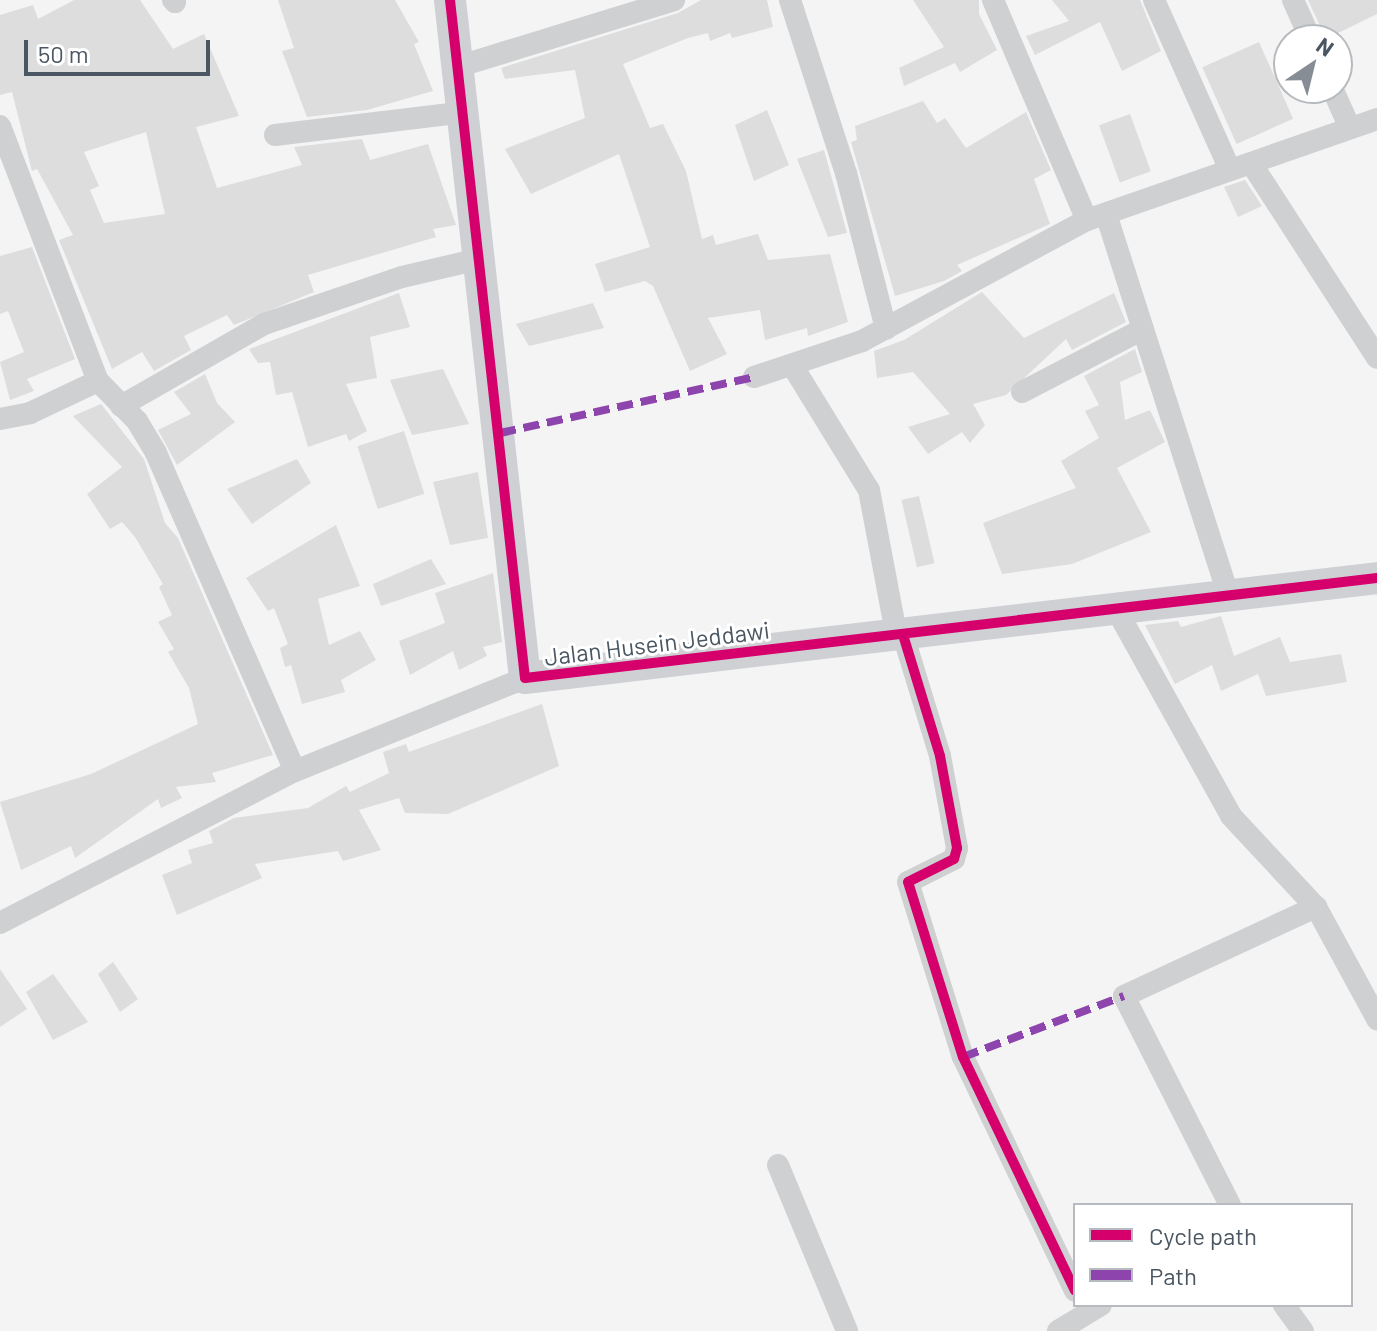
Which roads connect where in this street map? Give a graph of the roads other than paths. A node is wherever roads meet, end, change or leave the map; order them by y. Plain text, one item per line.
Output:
1 (450, 0) edge
2 (674, 0) edge
3 (790, 0) edge
4 (993, 0) edge
5 (1154, 0) edge
6 (1293, 0) edge
7 (1304, 24) edge
8 (460, 66) junction
9 (1339, 104) edge
10 (465, 112) junction
11 (1376, 121) edge
12 (0, 126) edge
13 (1350, 128) junction
14 (275, 135) dead end
15 (1240, 167) junction
16 (1096, 217) junction
17 (479, 259) junction
18 (886, 329) junction
19 (1143, 329) junction
20 (1377, 358) edge
21 (792, 365) junction
22 (754, 377) dead end
23 (98, 381) junction
24 (1022, 392) dead end
25 (121, 406) junction
26 (0, 419) edge
27 (1377, 578) edge
28 (1229, 597) junction
29 (1116, 609) junction
30 (901, 638) junction
31 (525, 678) junction
32 (295, 771) junction
33 (1316, 907) junction
34 (0, 923) edge
35 (1377, 1019) edge
36 (778, 1165) dead end
37 (1229, 1203) edge
38 (1073, 1287) edge
39 (1285, 1307) edge
40 (1090, 1308) edge
41 (847, 1331) edge
42 (1058, 1331) edge
43 (1303, 1331) edge

1 - 8 street, Jalan Husein Jeddawi
2 - 8 street
3 - 18 street
4 - 16 street
5 - 15 street
6 - 7 street
8 - 10 street, Jalan Husein Jeddawi
9 - 13 street
10 - 14 street
10 - 17 street, Jalan Husein Jeddawi
11 - 13 street
12 - 23 street
13 - 15 street
15 - 16 street
15 - 20 street
16 - 18 street
16 - 19 street
17 - 25 street
17 - 31 street, Jalan Husein Jeddawi
18 - 21 street
19 - 24 street
19 - 28 street
21 - 22 street
21 - 30 street
23 - 25 street
23 - 26 street
25 - 32 street
27 - 28 street, Jalan Husein Jeddawi
28 - 29 street, Jalan Husein Jeddawi
29 - 30 street, Jalan Husein Jeddawi
29 - 33 street
30 - 31 street, Jalan Husein Jeddawi
30 - 38 street
31 - 32 street
32 - 34 street
33 - 35 street
33 - 37 street
36 - 41 street
39 - 43 street
40 - 42 street

